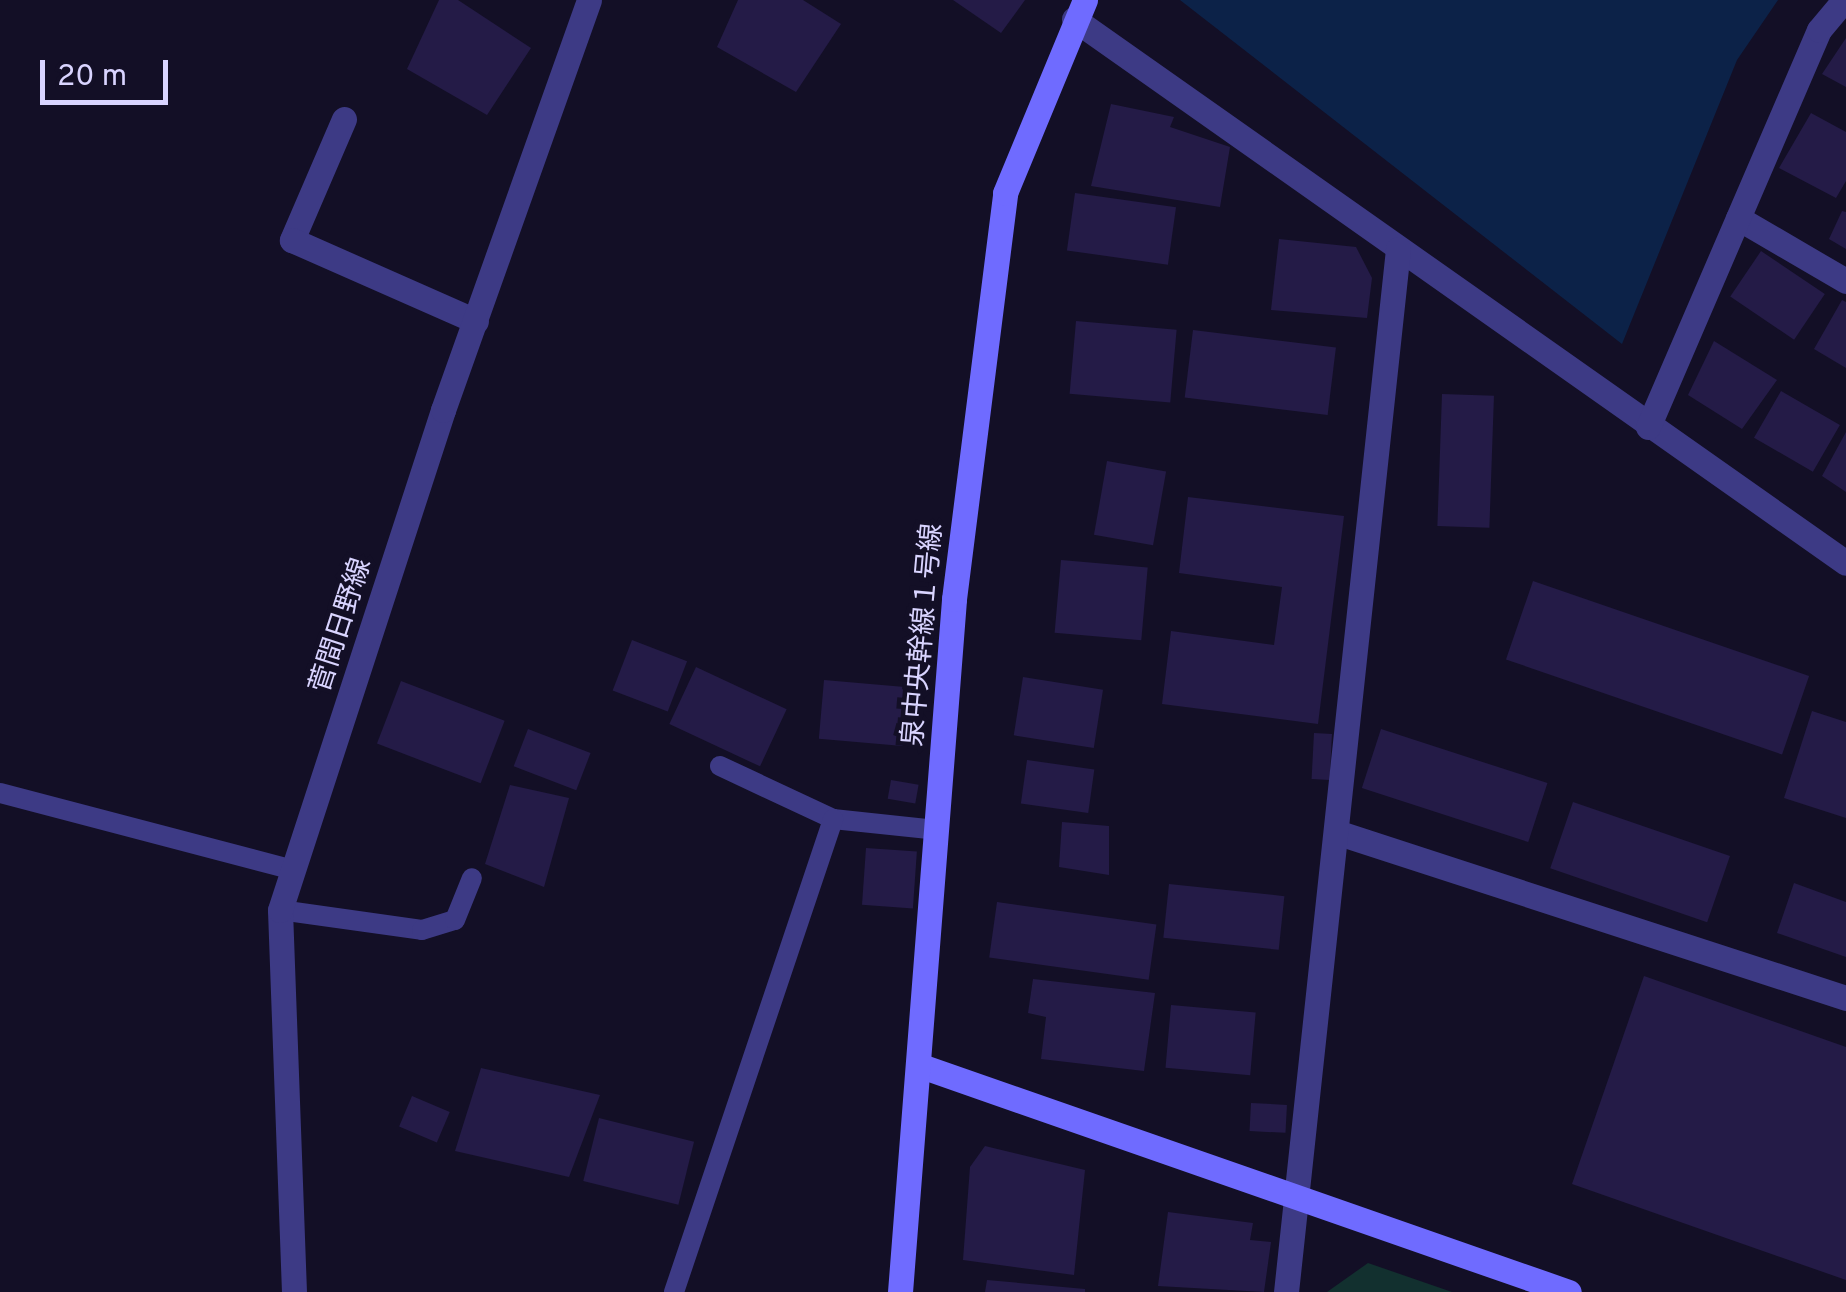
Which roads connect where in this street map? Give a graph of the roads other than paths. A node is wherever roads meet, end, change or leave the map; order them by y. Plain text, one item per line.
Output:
1 (588, 0) edge
2 (1844, 0) edge
3 (1080, 10) edge
4 (344, 119) dead end
5 (1738, 218) junction
6 (1398, 249) junction
7 (1846, 281) edge
8 (476, 320) junction
9 (1648, 427) junction
10 (1846, 563) edge
11 (720, 766) dead end
12 (0, 792) edge
13 (834, 818) junction
14 (938, 830) junction
15 (1336, 832) junction
16 (294, 870) junction
17 (472, 878) dead end
18 (280, 910) junction
19 (1846, 998) edge
20 (921, 1066) junction
21 (1297, 1197) junction
22 (294, 1292) edge
23 (674, 1292) edge
24 (900, 1292) edge
25 (1286, 1292) edge
26 (1569, 1292) edge

1 - 8 street, 菅間日野線
2 - 5 street
3 - 6 street
3 - 14 street, 泉中央幹線１号線
4 - 8 street
5 - 7 street
5 - 9 street
6 - 9 street
6 - 15 street
8 - 16 street, 菅間日野線
9 - 10 street
11 - 13 lane
12 - 16 lane
13 - 14 lane
13 - 23 lane
14 - 20 street, 泉中央幹線１号線
15 - 19 street
15 - 21 street
16 - 18 street, 菅間日野線
17 - 18 lane
18 - 22 street, 菅間日野線
20 - 21 street
20 - 24 street, 泉中央幹線１号線
21 - 25 street
21 - 26 street

